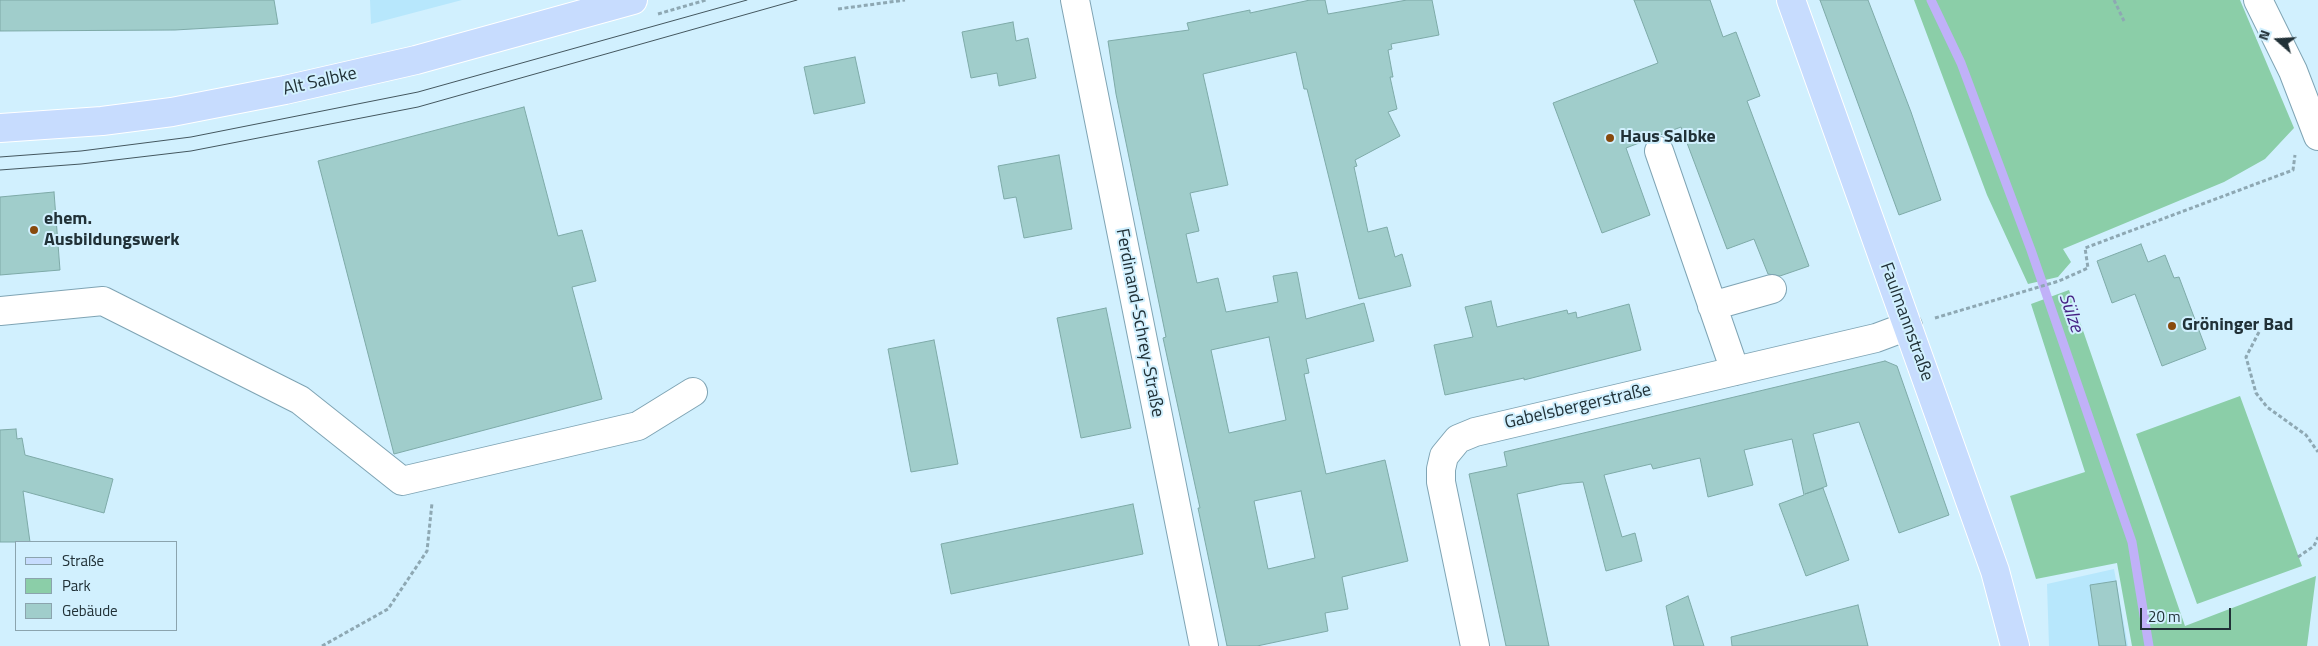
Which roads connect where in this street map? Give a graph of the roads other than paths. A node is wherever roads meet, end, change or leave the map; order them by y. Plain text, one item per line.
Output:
1 (632, 0) edge
2 (1075, 0) edge
3 (1791, 0) edge
4 (2258, 0) edge
5 (2305, 70) edge
6 (0, 128) edge
7 (2318, 136) edge
8 (1659, 151) dead end
9 (1772, 289) dead end
10 (1712, 306) junction
11 (0, 311) edge
12 (1908, 326) junction
13 (1734, 371) junction
14 (693, 392) dead end
15 (2009, 645) edge
16 (1204, 646) edge
17 (1475, 646) edge

1 - 6 main road, Alt Salbke
2 - 16 street, Ferdinand-Schrey-Straße
3 - 12 main road, Faulmannstraße
4 - 5 street
5 - 7 street
8 - 10 street
9 - 10 street
10 - 13 street
11 - 14 street
12 - 13 street, Gabelsbergerstraße
12 - 15 main road, Faulmannstraße
13 - 17 street, Gabelsbergerstraße

